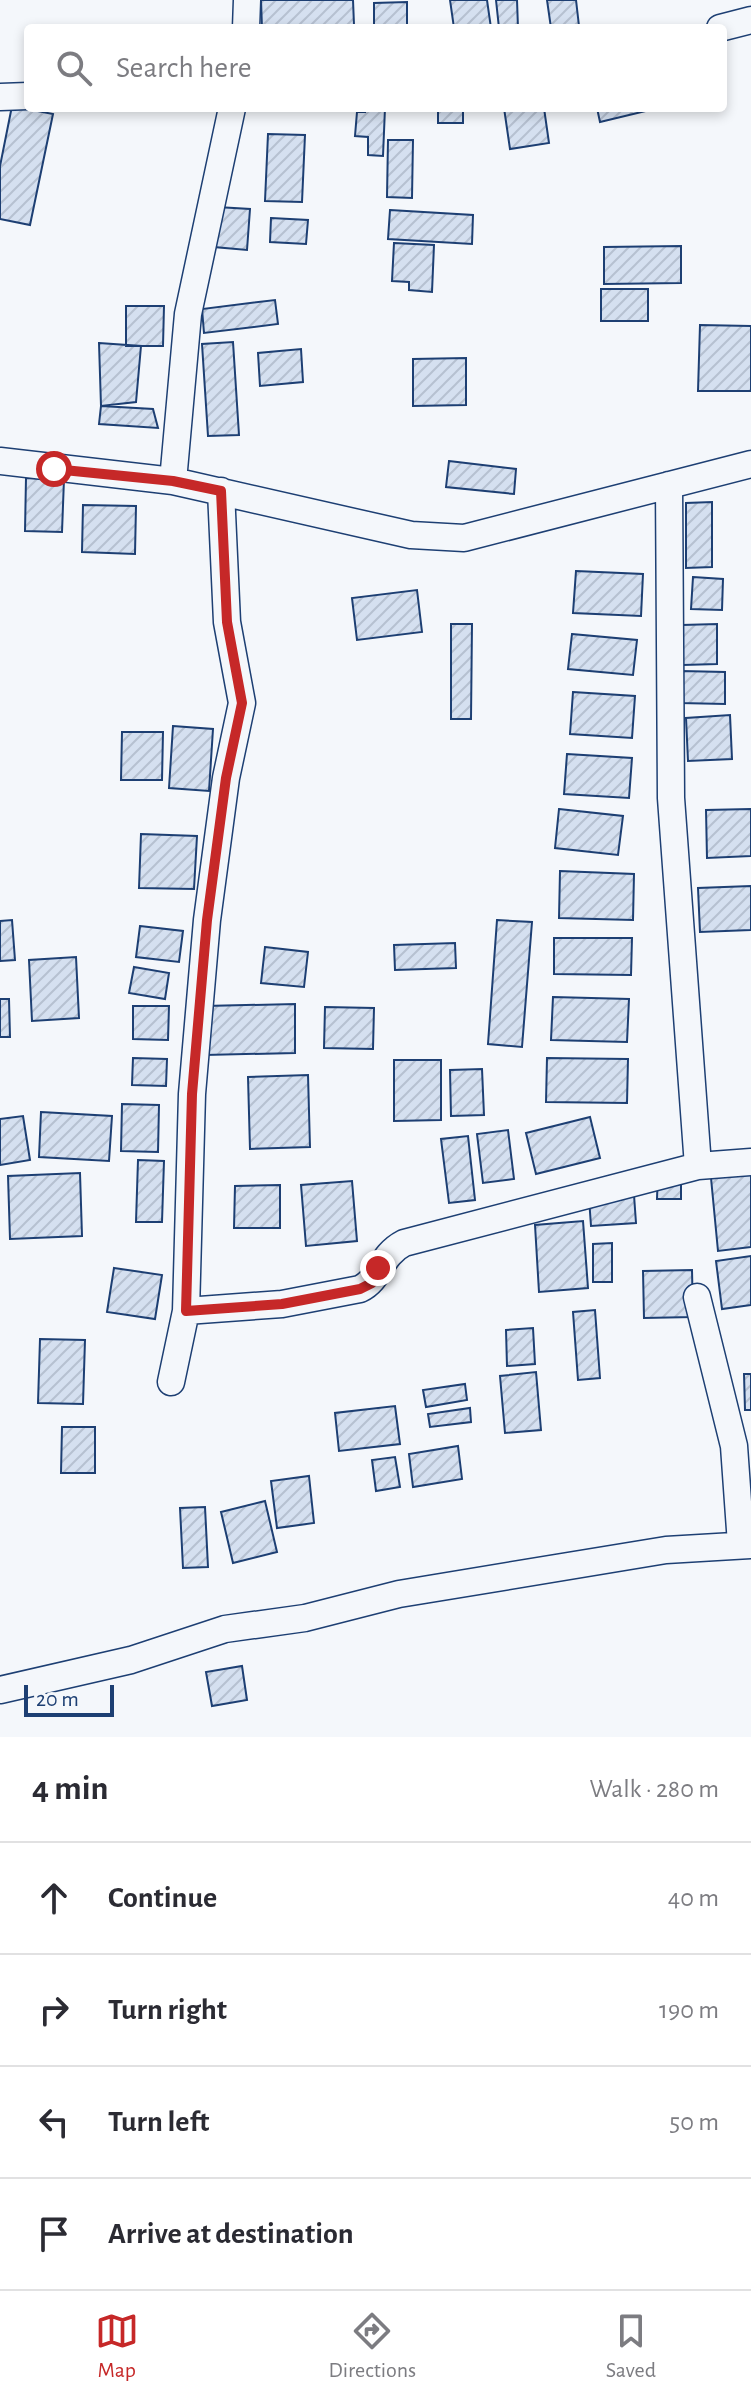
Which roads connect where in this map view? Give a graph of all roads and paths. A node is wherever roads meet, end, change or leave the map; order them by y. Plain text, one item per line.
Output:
1 (247, 0) edge
2 (751, 20) edge
3 (246, 24) edge
4 (727, 26) edge
5 (24, 96) edge
6 (0, 97) edge
7 (231, 112) edge
8 (0, 461) edge
9 (751, 464) edge
10 (173, 481) junction
11 (669, 485) junction
12 (221, 491) junction
13 (751, 1162) edge
14 (698, 1166) junction
15 (697, 1297) dead end
16 (186, 1311) junction
17 (171, 1382) dead end
18 (746, 1544) edge
19 (0, 1690) edge

1 - 3 street
2 - 4 street
5 - 6 street
7 - 10 street
8 - 10 street
9 - 11 street
10 - 12 street
11 - 12 street
11 - 14 street
12 - 16 street
13 - 14 street
14 - 16 street
15 - 18 street
16 - 17 street
18 - 19 street

